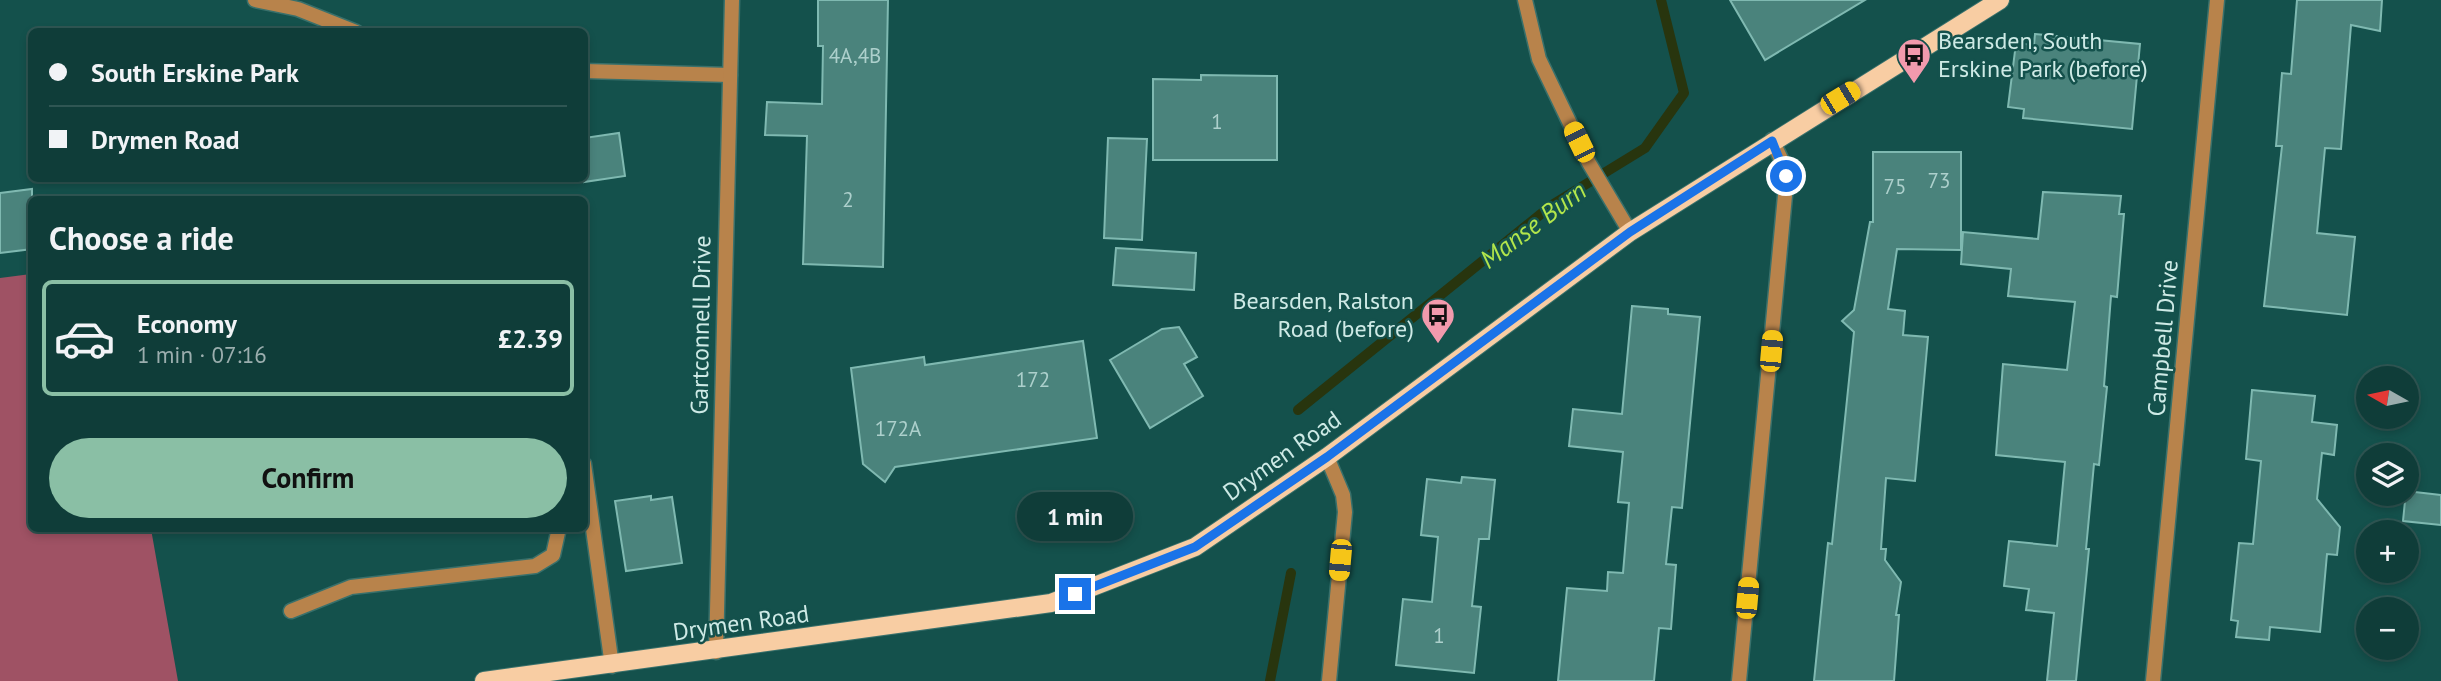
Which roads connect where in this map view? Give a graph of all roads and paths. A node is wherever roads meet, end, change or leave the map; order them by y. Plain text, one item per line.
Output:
1 (255, 0) edge
2 (732, 0) edge
3 (1525, 0) edge
4 (2000, 0) edge
5 (2217, 0) edge
6 (346, 28) edge
7 (588, 71) edge
8 (730, 75) junction
9 (1772, 141) junction
10 (1630, 232) junction
11 (1327, 457) junction
12 (588, 493) edge
13 (558, 532) edge
14 (291, 611) dead end
15 (716, 652) junction
16 (612, 666) junction
17 (484, 681) edge
18 (1329, 681) edge
19 (1740, 681) edge
20 (2153, 681) edge

1 - 6 street
2 - 8 street, Gartconnell Drive
3 - 10 street
4 - 9 main road, Drymen Road
5 - 20 street, Campbell Drive
7 - 8 street
8 - 15 street, Gartconnell Drive
9 - 10 main road, Drymen Road
9 - 19 street
10 - 11 main road, Drymen Road
11 - 15 main road, Drymen Road
11 - 18 street
12 - 16 street
13 - 14 street
15 - 16 main road, Drymen Road
16 - 17 main road, Drymen Road

